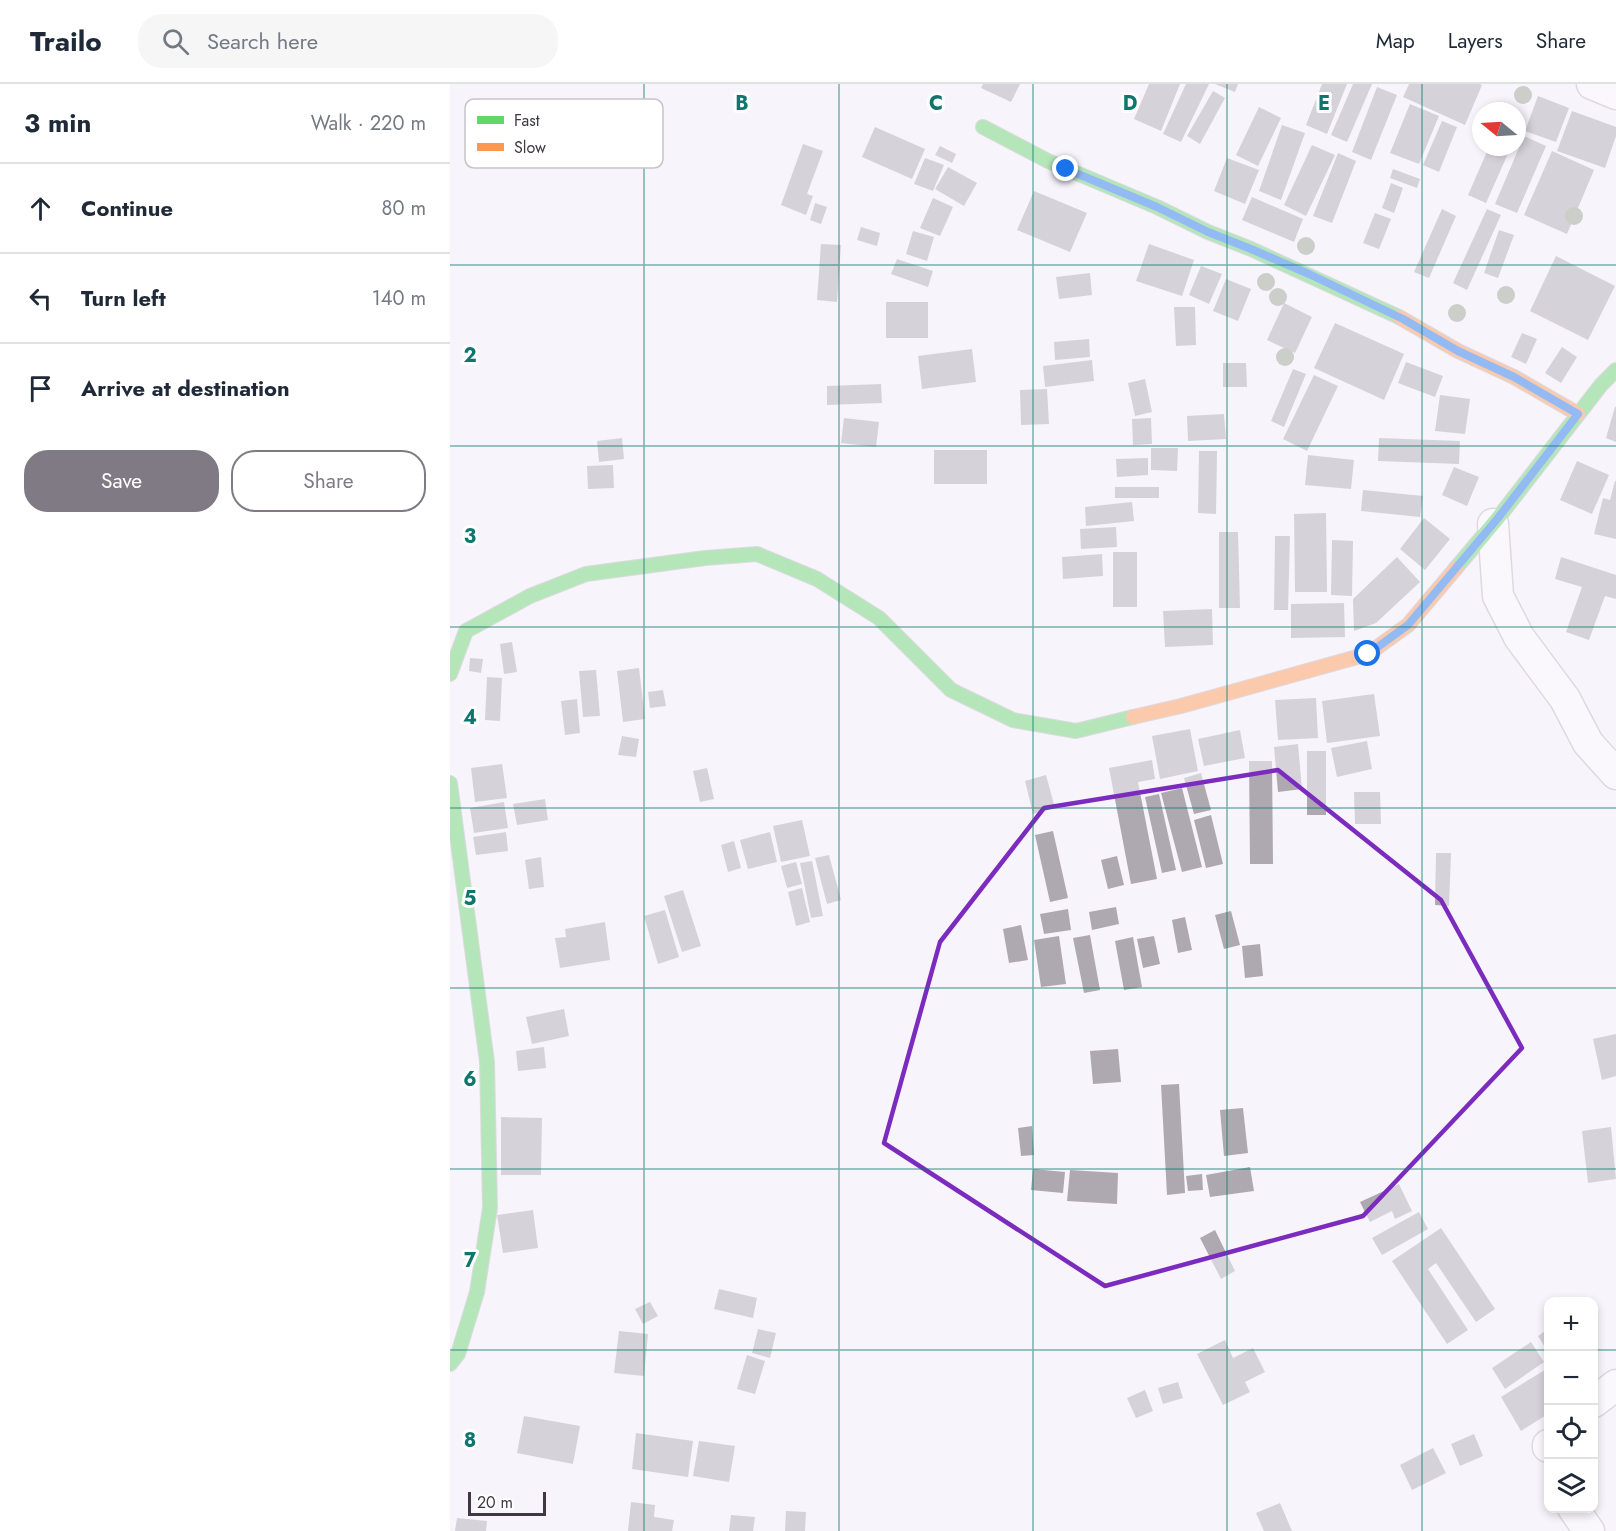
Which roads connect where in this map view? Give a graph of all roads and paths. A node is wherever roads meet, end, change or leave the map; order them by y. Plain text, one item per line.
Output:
1 (1592, 84) edge
2 (1616, 94) edge
3 (983, 127) dead end
4 (1616, 370) edge
5 (1578, 414) junction
6 (1493, 524) junction
7 (458, 631) edge
8 (450, 674) edge
9 (1616, 774) edge
10 (450, 783) edge
11 (450, 1364) edge
12 (1616, 1385) edge
13 (1598, 1398) edge
14 (1576, 1513) edge
15 (1589, 1531) edge

1 - 2 street
3 - 5 street
4 - 5 street
5 - 6 street
6 - 7 street
6 - 9 street
7 - 8 street
10 - 11 street
12 - 13 street
14 - 15 street

